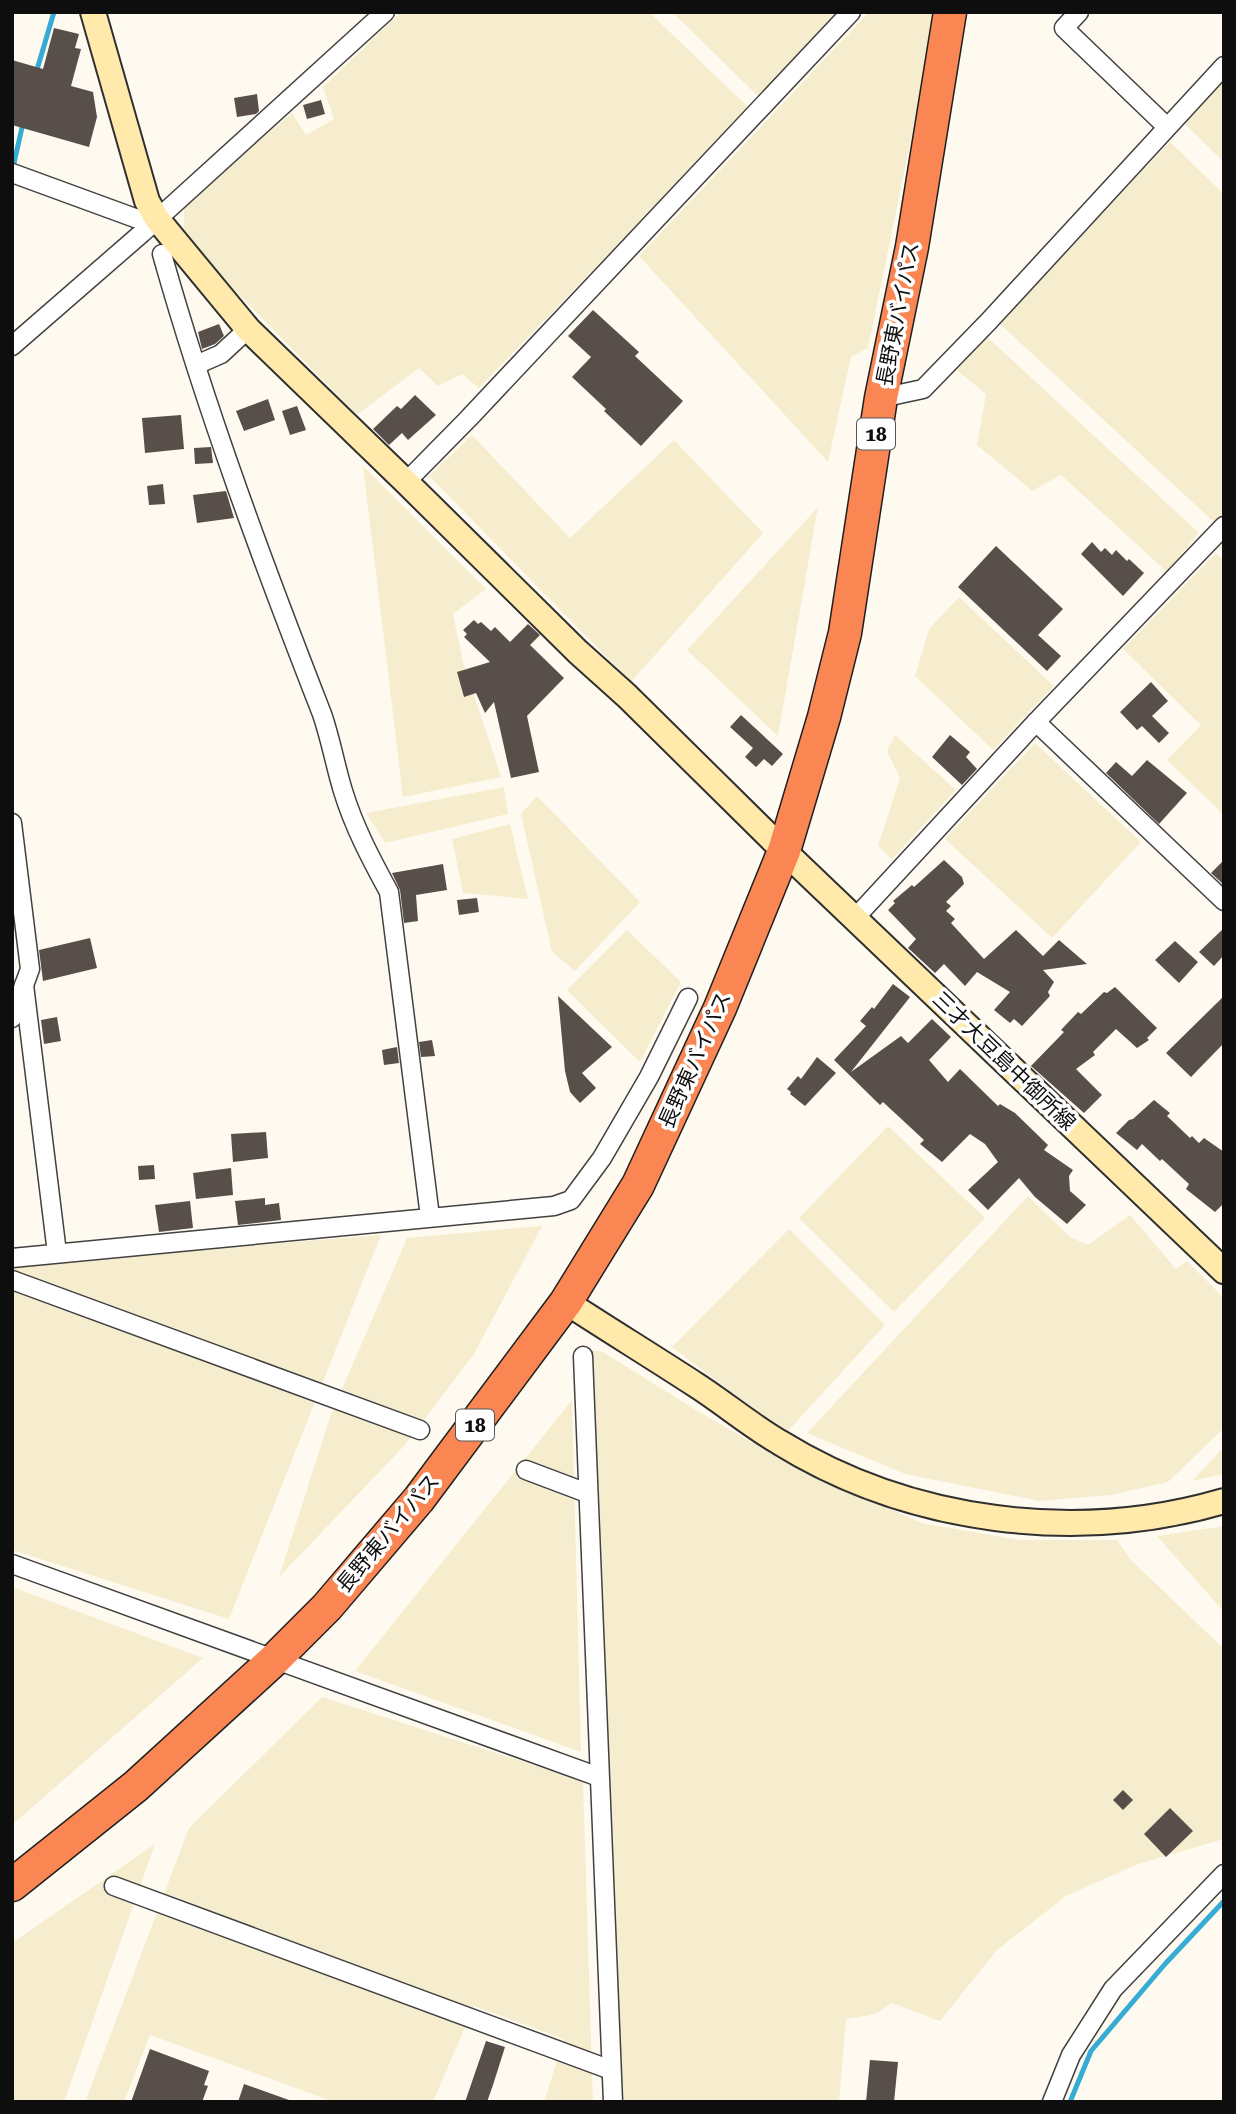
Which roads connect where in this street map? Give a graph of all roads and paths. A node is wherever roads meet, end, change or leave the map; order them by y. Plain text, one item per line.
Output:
1 (93, 12) edge
2 (385, 12) edge
3 (852, 12) edge
4 (950, 12) edge
5 (1079, 12) edge
6 (1224, 66) edge
7 (1166, 126) junction
8 (12, 173) edge
9 (146, 218) junction
10 (162, 254) dead end
11 (248, 329) junction
12 (12, 346) edge
13 (196, 365) junction
14 (881, 398) junction
15 (406, 482) junction
16 (1224, 526) edge
17 (1036, 722) junction
18 (12, 823) edge
19 (785, 851) junction
20 (1224, 901) edge
21 (855, 918) junction
22 (24, 985) junction
23 (688, 998) dead end
24 (12, 1018) edge
25 (430, 1217) junction
26 (57, 1253) junction
27 (12, 1258) edge
28 (1224, 1271) edge
29 (12, 1280) edge
30 (566, 1302) junction
31 (583, 1356) dead end
32 (420, 1430) dead end
33 (526, 1470) dead end
34 (587, 1493) junction
35 (1224, 1501) edge
36 (12, 1564) edge
37 (274, 1660) junction
38 (599, 1777) junction
39 (1224, 1874) edge
40 (12, 1885) edge
41 (114, 1886) dead end
42 (611, 2070) junction
43 (612, 2102) edge
44 (1052, 2102) edge

1 - 9 street, 三才大豆島中御所線
2 - 9 street
3 - 15 street
4 - 14 highway, 長野東バイパス / 18
5 - 7 street
6 - 7 street
7 - 14 street
8 - 9 street
9 - 11 street, 三才大豆島中御所線
9 - 12 street
10 - 13 street
11 - 13 street
11 - 15 street, 三才大豆島中御所線
13 - 25 street
14 - 19 highway, 長野東バイパス / 18
15 - 19 street, 三才大豆島中御所線
16 - 17 street
17 - 20 street
17 - 21 street
18 - 22 street
19 - 21 street, 三才大豆島中御所線
19 - 30 highway, 長野東バイパス / 18
21 - 28 street, 三才大豆島中御所線
22 - 24 street
22 - 26 street
23 - 25 street
25 - 26 street
26 - 27 street
29 - 32 street
30 - 35 street
30 - 37 highway, 長野東バイパス / 18
31 - 34 street
33 - 34 street
34 - 38 street
36 - 37 street
37 - 38 street
37 - 40 highway, 長野東バイパス / 18
38 - 42 street
39 - 44 street
41 - 42 street
42 - 43 street

